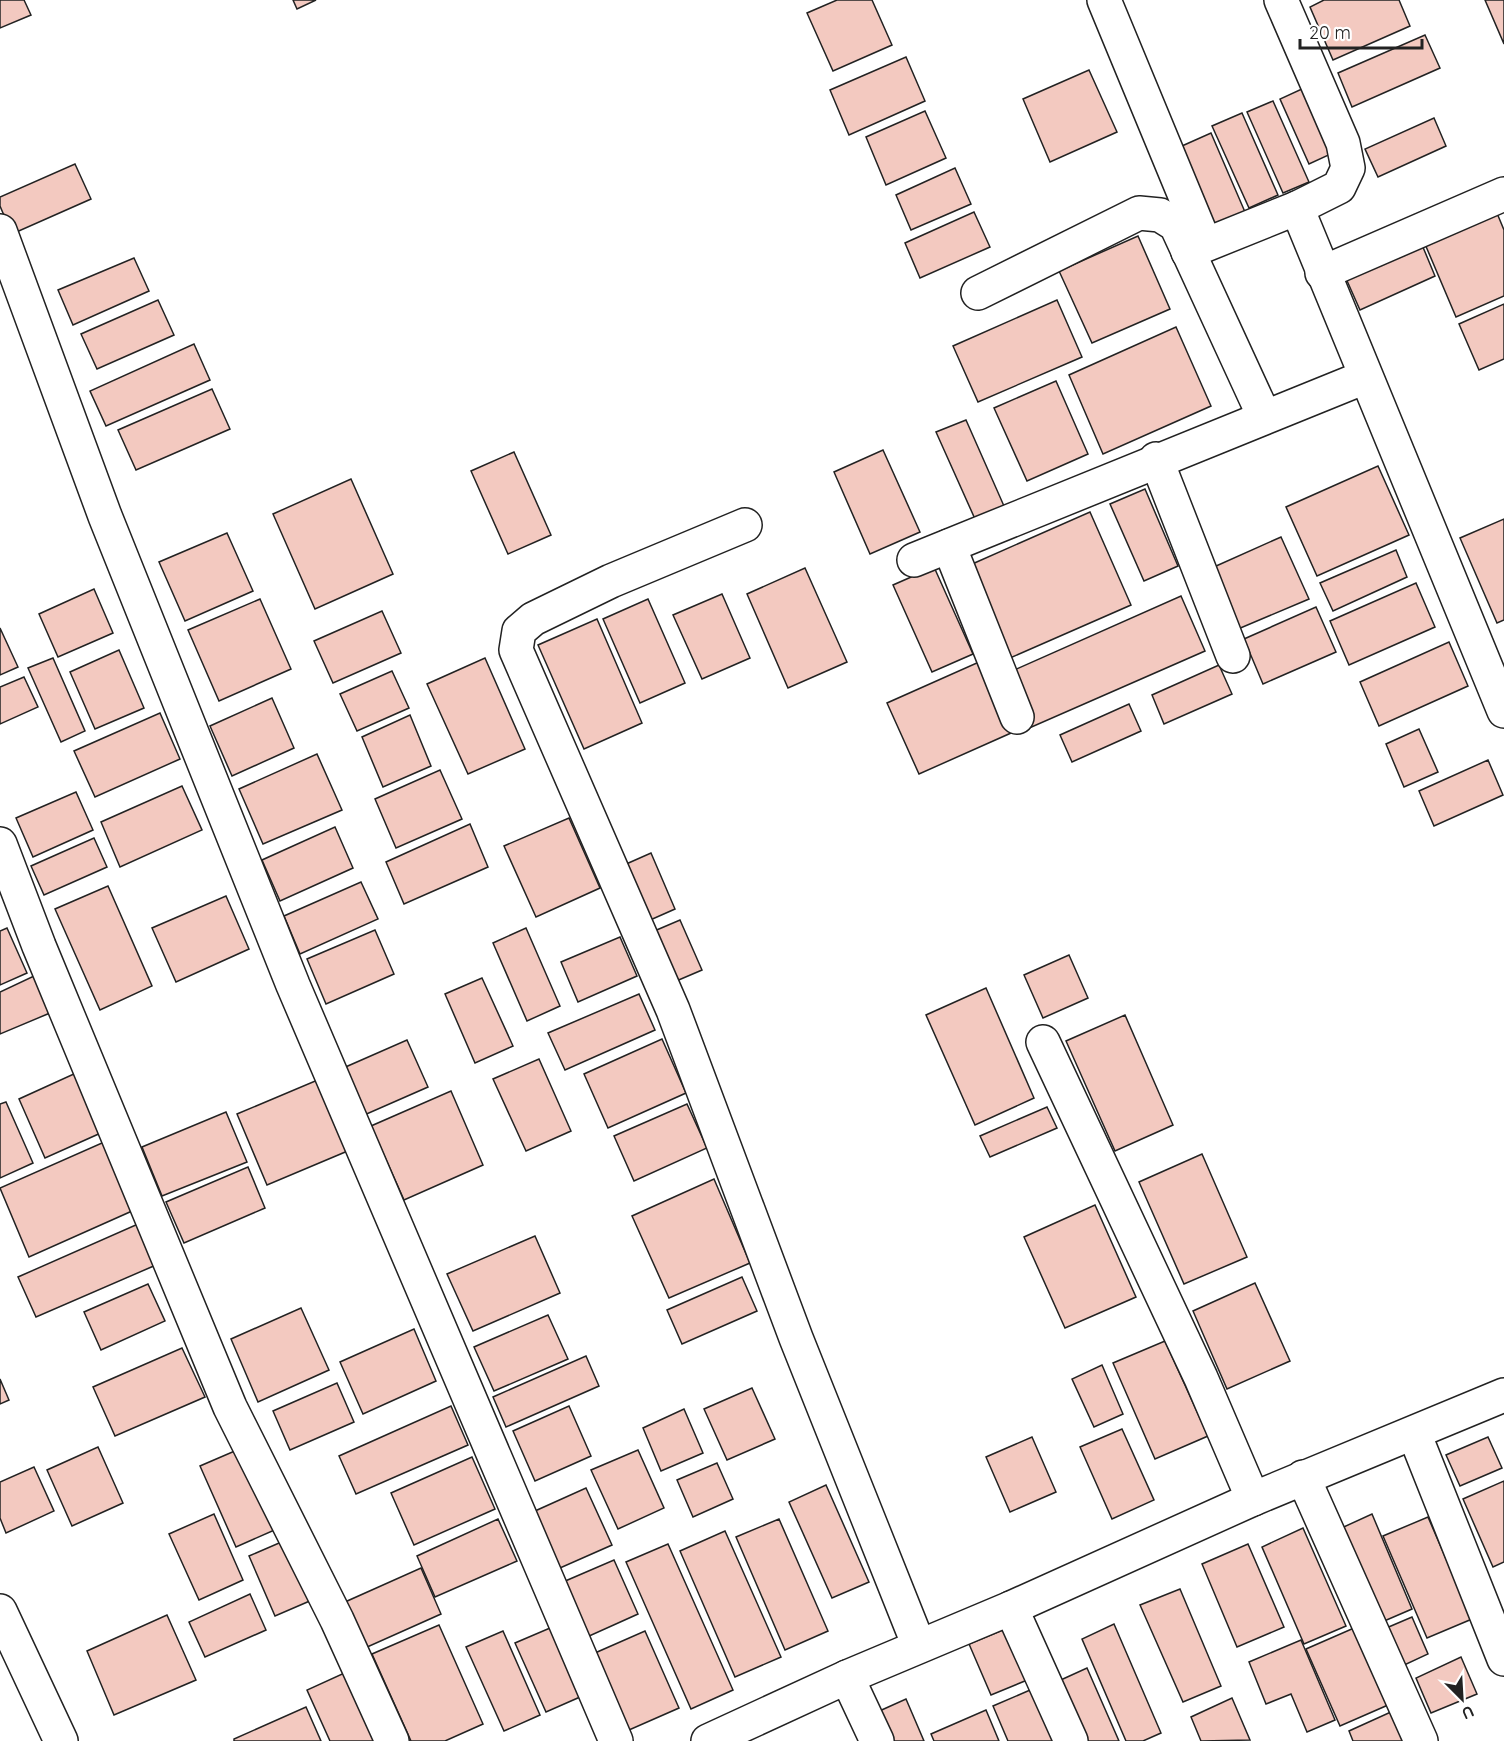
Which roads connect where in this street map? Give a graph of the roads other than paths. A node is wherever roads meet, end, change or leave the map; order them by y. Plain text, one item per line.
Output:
1 (1104, 0) edge
2 (1281, 0) edge
3 (1504, 195) edge
4 (1297, 208) junction
5 (0, 231) edge
6 (1196, 248) junction
7 (1322, 273) junction
8 (978, 293) dead end
9 (1365, 376) junction
10 (1264, 416) junction
11 (1156, 459) junction
12 (745, 525) dead end
13 (949, 546) junction
14 (914, 560) dead end
15 (1233, 656) dead end
16 (1504, 711) edge
17 (1017, 717) dead end
18 (0, 844) edge
19 (1043, 1042) dead end
20 (1504, 1395) edge
21 (1414, 1433) junction
22 (1303, 1477) junction
23 (1252, 1499) junction
24 (1011, 1608) junction
25 (0, 1611) edge
26 (919, 1646) junction
27 (1504, 1659) edge
28 (847, 1677) junction
29 (61, 1741) edge
30 (392, 1741) edge
31 (616, 1741) edge
32 (708, 1741) edge
33 (877, 1741) edge
34 (1071, 1741) edge
35 (1421, 1741) edge

1 - 6 street
2 - 4 street
3 - 7 street
4 - 6 street
4 - 7 street
5 - 31 street
6 - 8 street
6 - 10 street
7 - 9 street
9 - 10 street
9 - 16 street
10 - 11 street
11 - 13 street
11 - 15 street
12 - 26 street
13 - 14 street
13 - 17 street
18 - 30 street
19 - 23 street
20 - 21 street
21 - 22 street
21 - 27 street
22 - 23 street
22 - 35 street
23 - 24 street
24 - 26 street
24 - 34 street
25 - 29 street
26 - 28 street
28 - 32 street
28 - 33 street

